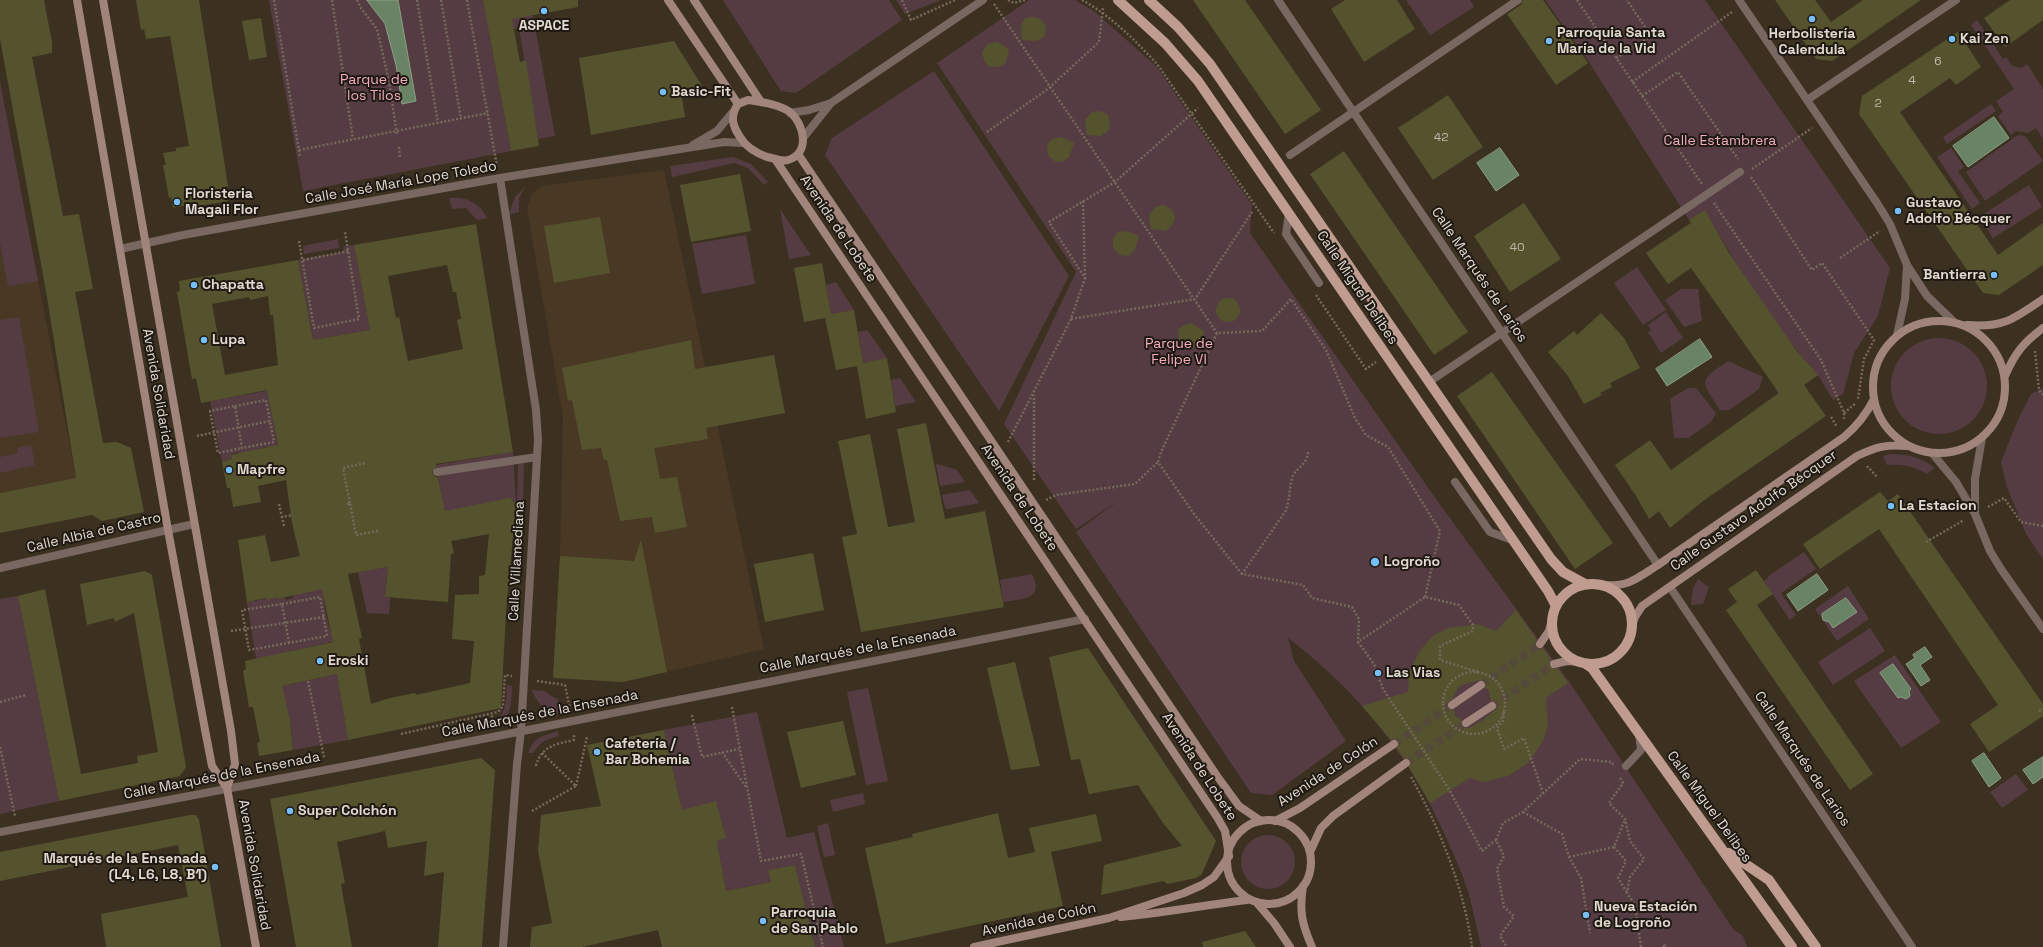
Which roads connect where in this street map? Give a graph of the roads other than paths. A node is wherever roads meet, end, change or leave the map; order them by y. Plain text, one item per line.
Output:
1 (77, 0) edge
2 (103, 0) edge
3 (668, 0) edge
4 (694, 0) edge
5 (983, 0) edge
6 (1118, 0) edge
7 (1148, 0) edge
8 (1278, 0) edge
9 (1518, 0) edge
10 (1956, 0) edge
11 (1741, 3) edge
12 (1807, 100) junction
13 (761, 102) junction
14 (831, 103) junction
15 (738, 104) junction
16 (790, 112) junction
17 (1354, 112) junction
18 (732, 113) junction
19 (803, 138) junction
20 (743, 142) junction
21 (689, 147) junction
22 (798, 154) junction
23 (1290, 155) dead end
24 (775, 159) junction
25 (1740, 172) road end
26 (500, 178) junction
27 (1289, 213) junction
28 (146, 244) junction
29 (120, 249) junction
30 (1906, 265) junction
31 (1319, 283) dead end
32 (2043, 300) edge
33 (1954, 322) junction
34 (1963, 324) junction
35 (2043, 328) edge
36 (1502, 332) junction
37 (1897, 335) junction
38 (2005, 376) junction
39 (1429, 382) junction
40 (1874, 399) junction
41 (1982, 438) junction
42 (1908, 446) junction
43 (1932, 453) junction
44 (537, 457) junction
45 (437, 472) dead end
46 (1455, 482) dead end
47 (1975, 514) junction
48 (194, 524) junction
49 (168, 530) junction
50 (1512, 540) junction
51 (1658, 565) junction
52 (0, 568) edge
53 (1585, 584) junction
54 (1602, 585) junction
55 (1670, 586) junction
56 (1555, 610) junction
57 (1085, 619) junction
58 (1632, 626) junction
59 (2043, 629) edge
60 (1540, 644) tunnel mouth
61 (1583, 663) junction
62 (1603, 663) junction
63 (1554, 664) tunnel mouth
64 (1602, 683) junction
65 (1481, 685) tunnel mouth
66 (1452, 705) tunnel mouth
67 (1492, 706) tunnel mouth
68 (1466, 723) tunnel mouth
69 (521, 731) junction
70 (1638, 733) junction
71 (1394, 744) tunnel mouth
72 (1406, 763) tunnel mouth
73 (1626, 766) dead end
74 (227, 788) junction
75 (1261, 821) junction
76 (1276, 822) junction
77 (0, 832) edge
78 (1722, 848) junction
79 (1310, 852) junction
80 (1229, 856) junction
81 (1303, 886) junction
82 (1247, 900) junction
83 (1257, 903) junction
84 (1109, 918) junction
85 (256, 947) edge
86 (503, 947) edge
87 (974, 947) edge
88 (1290, 947) edge
89 (1312, 947) edge
90 (1792, 947) edge
91 (1816, 947) edge
92 (1912, 947) edge

1 - 29 main road, Avenida Solidaridad
2 - 28 main road, Avenida Solidaridad
3 - 15 main road
4 - 13 main road
5 - 14 street
6 - 27 main road, Calle Miguel Delibes
7 - 39 main road, Calle Miguel Delibes
8 - 17 street, Calle Marqués de Larios
9 - 17 street
10 - 12 street
11 - 12 street
12 - 30 street
13 - 15 main road
13 - 16 main road
14 - 16 street
14 - 19 street
15 - 18 main road
16 - 19 main road
17 - 23 street
17 - 36 street, Calle Marqués de Larios
18 - 20 main road
18 - 21 street, Calle José María Lope Toledo
19 - 22 main road
20 - 21 street, Calle José María Lope Toledo
20 - 24 main road
21 - 26 street, Calle José María Lope Toledo
22 - 24 main road
22 - 75 main road, Avenida de Lobete
24 - 57 main road, Avenida de Lobete
25 - 36 street
26 - 28 street, Calle José María Lope Toledo
26 - 44 street, Calle Villamediana
27 - 31 street
27 - 50 main road, Calle Miguel Delibes
28 - 29 street, Calle José María Lope Toledo
28 - 48 main road, Avenida Solidaridad
29 - 49 main road, Avenida Solidaridad
30 - 33 street
30 - 37 street
32 - 34 main road
33 - 34 main road
33 - 37 main road
34 - 38 main road
35 - 38 main road
36 - 39 street
36 - 51 street, Calle Marqués de Larios
37 - 40 main road
38 - 41 main road
39 - 53 main road, Calle Miguel Delibes
40 - 42 main road
40 - 51 main road, Calle Gustavo Adolfo Bécquer
41 - 43 main road
41 - 47 street
42 - 43 main road
42 - 55 main road, Calle Gustavo Adolfo Bécquer
43 - 47 street
44 - 45 street
44 - 69 street, Calle Villamediana
46 - 50 street
47 - 59 street
48 - 49 street, Calle Albia de Castro
48 - 74 main road, Avenida Solidaridad
49 - 52 street, Calle Albia de Castro
49 - 74 main road, Avenida Solidaridad
50 - 56 main road, Calle Miguel Delibes
51 - 54 main road, Calle Gustavo Adolfo Bécquer
53 - 54 main road, Calle Gustavo Adolfo Bécquer
53 - 56 main road
54 - 58 main road, Calle Gustavo Adolfo Bécquer
55 - 58 main road, Calle Gustavo Adolfo Bécquer
55 - 92 street, Calle Marqués de Larios
56 - 60 main road
56 - 61 main road
57 - 69 street, Calle Marqués de la Ensenada
57 - 80 main road, Avenida de Lobete
58 - 62 main road, Calle Gustavo Adolfo Bécquer
61 - 62 main road, Calle Gustavo Adolfo Bécquer
61 - 63 main road
61 - 64 main road, Calle Miguel Delibes
62 - 64 main road
64 - 70 main road, Calle Miguel Delibes
65 - 66 main road
67 - 68 main road
69 - 74 street, Calle Marqués de la Ensenada
69 - 86 street, Calle Villamediana
70 - 73 street
70 - 78 main road, Calle Miguel Delibes
71 - 76 main road, Avenida de Colón
72 - 79 main road
74 - 77 street, Calle Marqués de la Ensenada
74 - 85 main road, Avenida Solidaridad
75 - 76 main road
75 - 80 main road
76 - 79 main road
78 - 90 main road, Calle Miguel Delibes
78 - 91 main road
79 - 81 main road
80 - 82 main road
80 - 84 main road, Avenida de Colón
81 - 83 main road
81 - 89 main road
82 - 83 main road
82 - 84 main road, Avenida de Colón
83 - 88 main road
84 - 87 main road, Avenida de Colón

